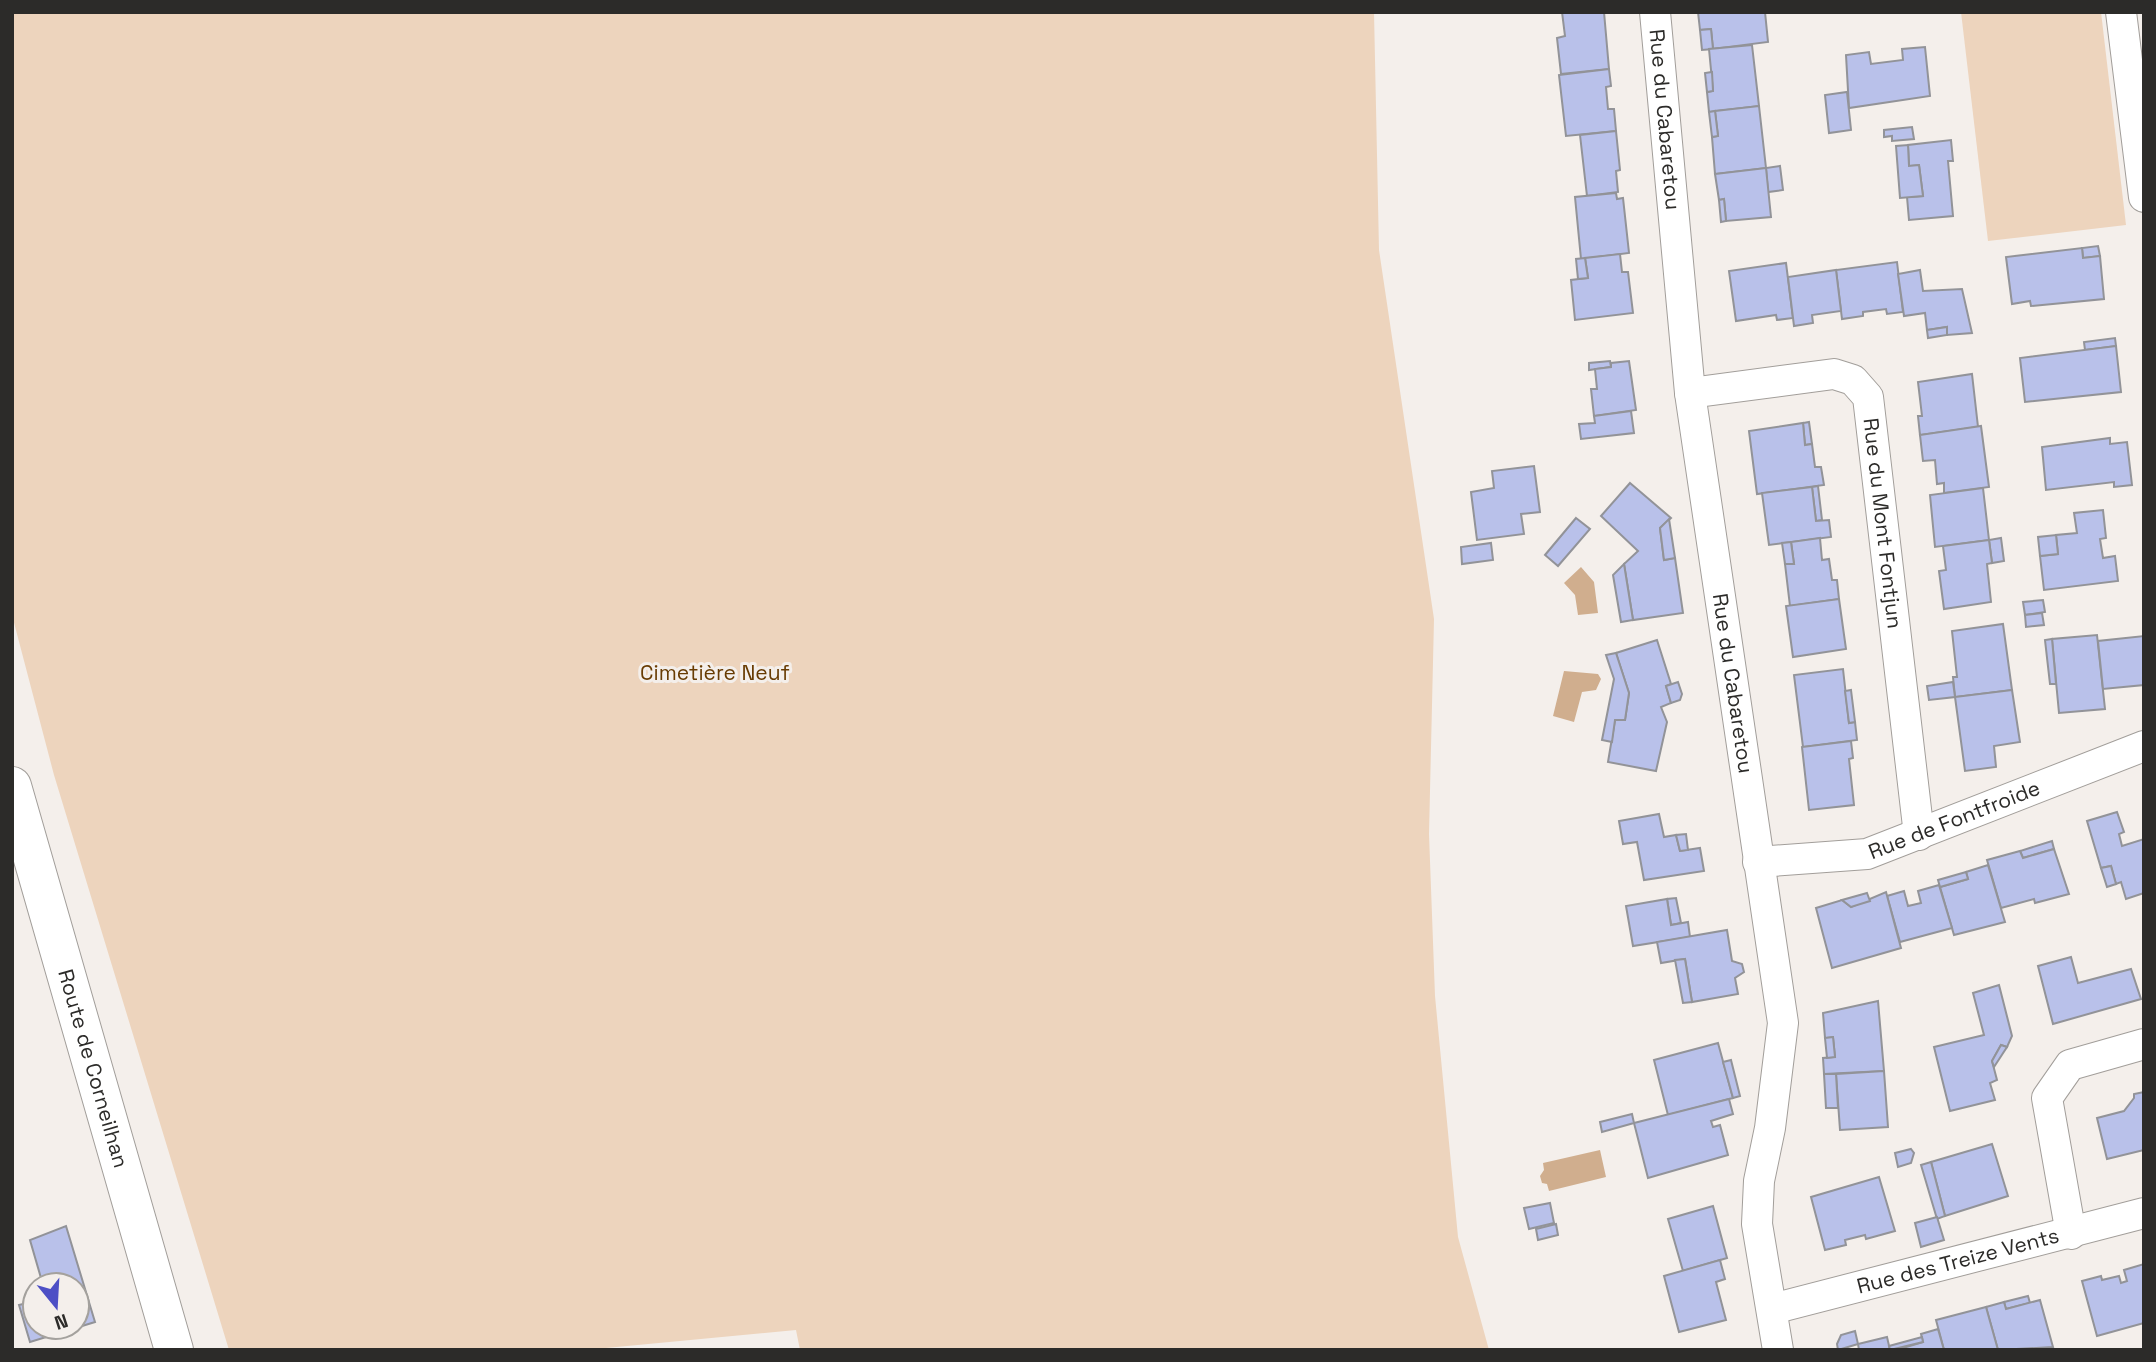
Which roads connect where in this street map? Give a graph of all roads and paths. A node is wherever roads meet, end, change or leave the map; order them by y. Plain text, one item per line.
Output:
1 (1655, 12) edge
2 (2122, 12) edge
3 (2144, 197) edge
4 (1690, 393) junction
5 (2144, 746) edge
6 (12, 786) edge
7 (1919, 835) junction
8 (1758, 862) junction
9 (2144, 1044) edge
10 (2144, 1213) edge
11 (2071, 1234) junction
12 (1772, 1308) junction
13 (174, 1350) edge
14 (1778, 1350) edge

1 - 4 street, Rue du Cabaretou
2 - 3 street
4 - 7 street, Rue du Mont Fontjun
4 - 8 street, Rue du Cabaretou
5 - 7 street, Rue de Fontfroide
6 - 13 street, Route de Corneilhan
7 - 8 street, Rue de Fontfroide
8 - 12 street, Rue du Cabaretou
9 - 11 street
10 - 11 street, Rue des Treize Vents
11 - 12 street, Rue des Treize Vents
12 - 14 street, Rue du Cabaretou

